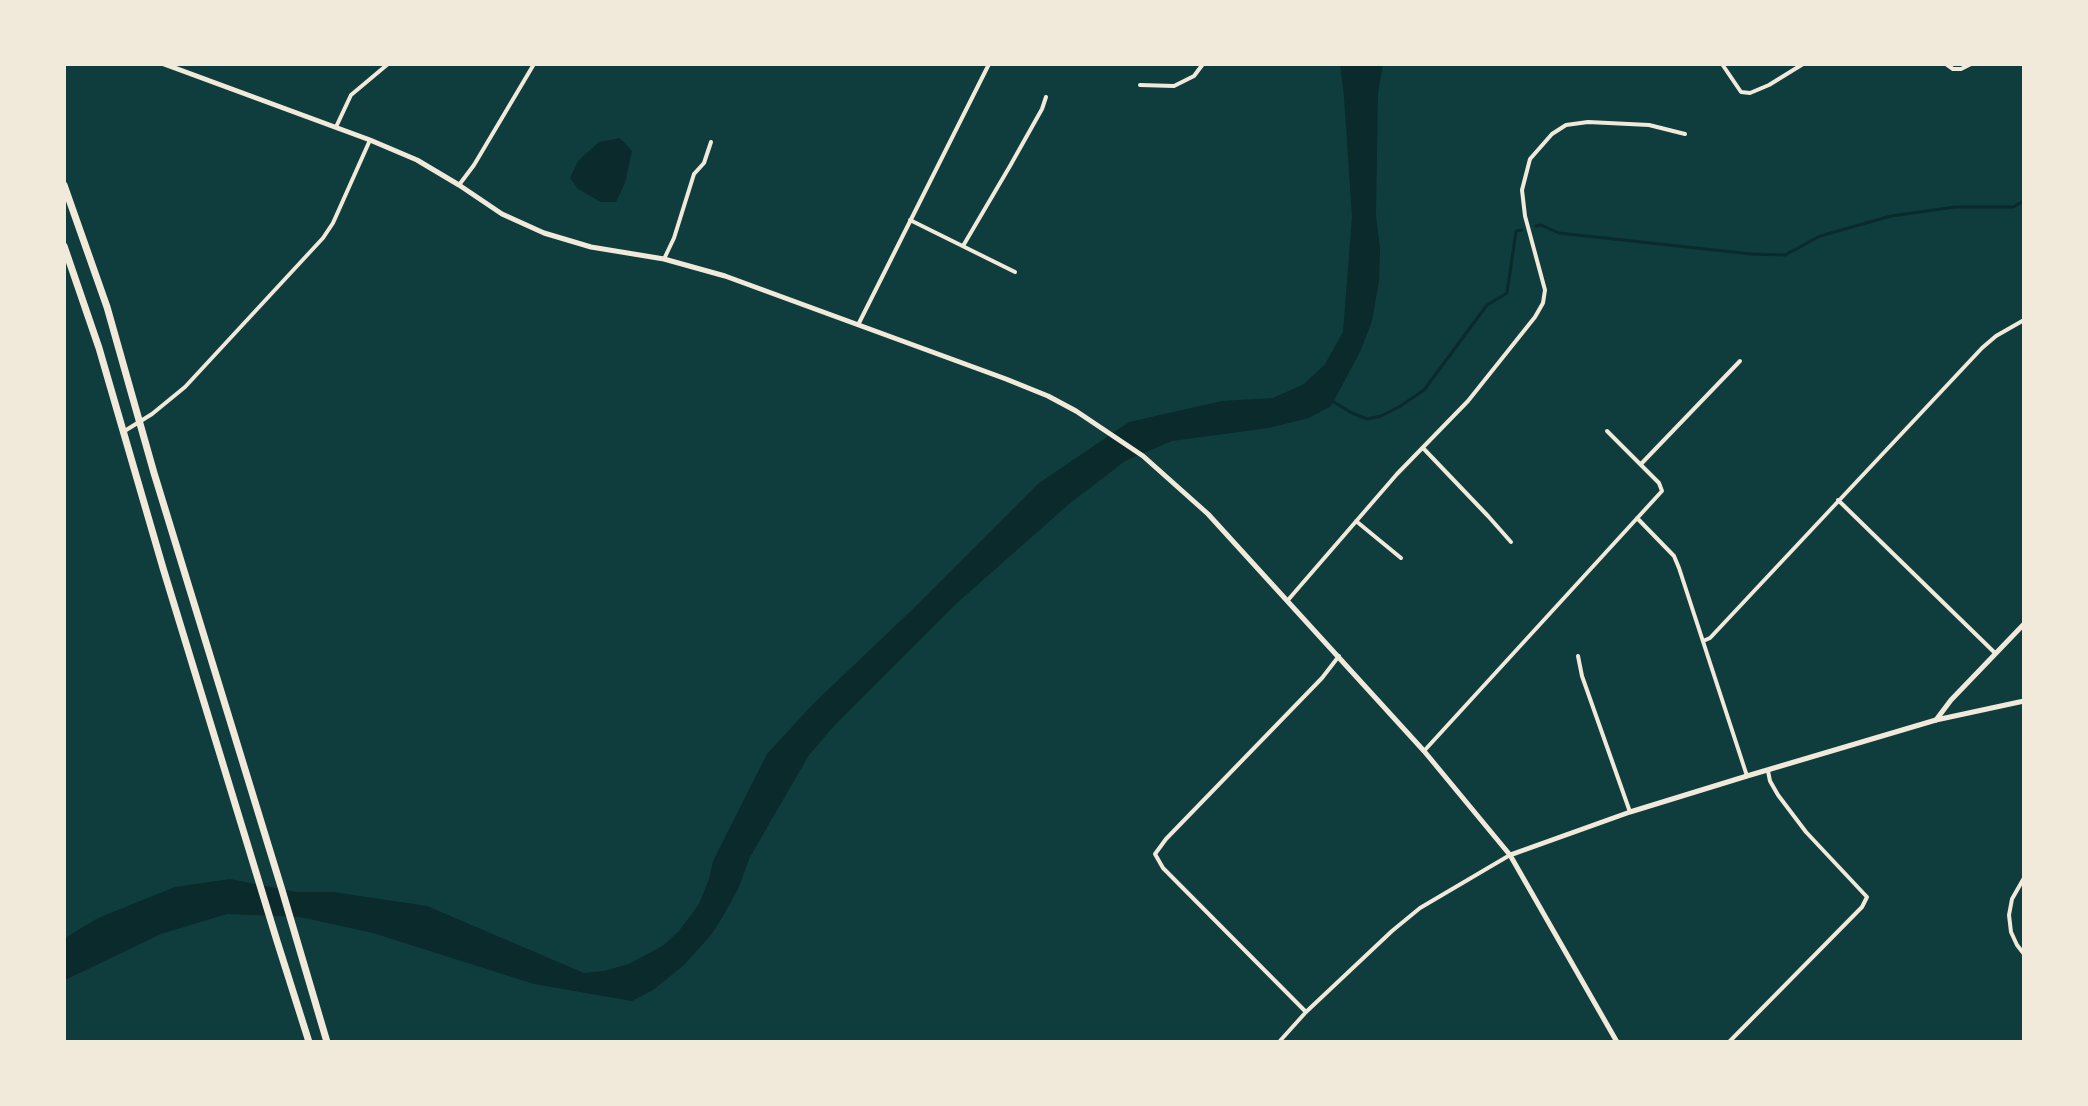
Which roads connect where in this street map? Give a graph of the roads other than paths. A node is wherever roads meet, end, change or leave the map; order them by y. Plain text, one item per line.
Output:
1 (164, 64) edge
2 (388, 64) edge
3 (534, 64) edge
4 (989, 64) edge
5 (1203, 64) edge
6 (1722, 64) edge
7 (1803, 64) edge
8 (1946, 64) edge
9 (1971, 64) edge
10 (1140, 85) dead end
11 (1046, 97) dead end
12 (336, 127) junction
13 (1685, 134) dead end
14 (370, 140) junction
15 (711, 142) dead end
16 (64, 185) edge
17 (459, 185) junction
18 (910, 220) junction
19 (64, 246) edge
20 (963, 246) junction
21 (664, 258) junction
22 (1015, 273) dead end
23 (2024, 320) edge
24 (858, 325) junction
25 (1740, 361) dead end
26 (140, 420) junction
27 (1607, 431) dead end
28 (123, 432) junction
29 (1423, 447) junction
30 (1641, 464) junction
31 (1838, 500) junction
32 (1637, 518) junction
33 (1356, 521) junction
34 (1511, 542) dead end
35 (1401, 558) dead end
36 (1288, 600) junction
37 (2024, 624) edge
38 (1703, 641) junction
39 (1995, 652) junction
40 (1339, 656) junction
41 (1578, 656) dead end
42 (2024, 701) edge
43 (1936, 720) junction
44 (1424, 750) junction
45 (1768, 771) junction
46 (1747, 776) junction
47 (1630, 812) junction
48 (1510, 855) junction
49 (2024, 878) edge
50 (2024, 954) edge
51 (1306, 1012) junction
52 (309, 1041) edge
53 (327, 1041) edge
54 (1279, 1041) edge
55 (1617, 1041) edge
56 (1729, 1041) edge

1 - 12 street
2 - 12 street
3 - 17 street
4 - 18 street
5 - 10 street
6 - 7 street
8 - 9 street
11 - 20 street
12 - 14 street
13 - 29 street
14 - 17 street
14 - 26 street
15 - 21 street
16 - 26 highway
17 - 21 street
18 - 20 street
18 - 24 street
19 - 28 highway
20 - 22 street
21 - 24 street
23 - 31 street
24 - 36 street
25 - 30 street
26 - 28 street
26 - 53 highway
27 - 30 street
28 - 52 highway
29 - 33 street
29 - 34 street
30 - 32 street
31 - 38 street
31 - 39 street
32 - 38 street
32 - 44 street
33 - 35 street
33 - 36 street
36 - 40 street
37 - 39 street
38 - 46 street
39 - 43 street
40 - 44 street
40 - 51 street
41 - 47 street
42 - 43 street
43 - 45 street
44 - 48 street
45 - 46 street
45 - 56 street
46 - 47 street
47 - 48 street
48 - 51 street
48 - 55 street
49 - 50 street
51 - 54 street

